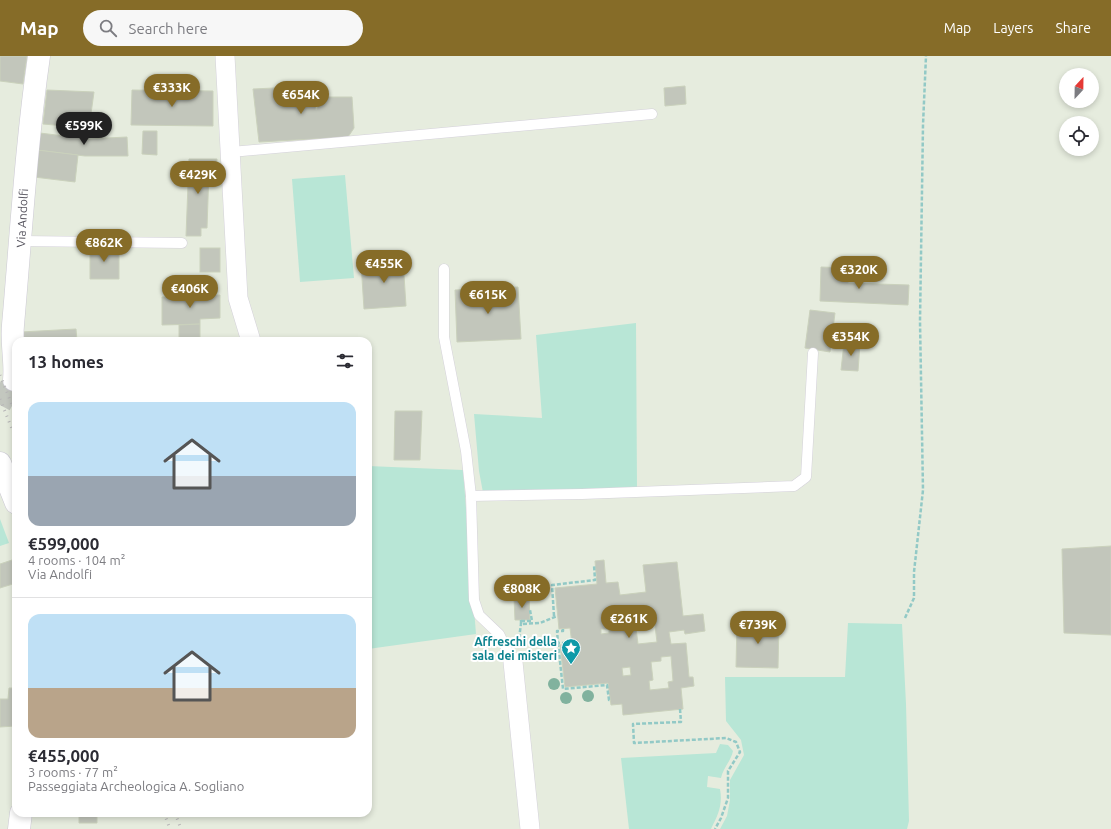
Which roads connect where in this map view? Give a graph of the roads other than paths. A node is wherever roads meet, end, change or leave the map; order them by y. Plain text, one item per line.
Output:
1 (39, 56) edge
2 (225, 56) edge
3 (652, 114) dead end
4 (231, 152) junction
5 (21, 240) junction
6 (182, 243) dead end
7 (444, 269) dead end
8 (13, 337) edge
9 (250, 337) edge
10 (812, 353) dead end
11 (0, 463) edge
12 (12, 493) edge
13 (471, 496) junction
14 (513, 662) joint
15 (20, 817) edge
16 (19, 829) edge
17 (530, 829) edge

1 - 5 street, Via Andolfi
2 - 4 street
3 - 4 lane
4 - 9 street
5 - 6 lane
5 - 8 street, Via Andolfi
7 - 13 lane
10 - 13 lane
11 - 12 street
13 - 14 lane
14 - 17 street
15 - 16 street

